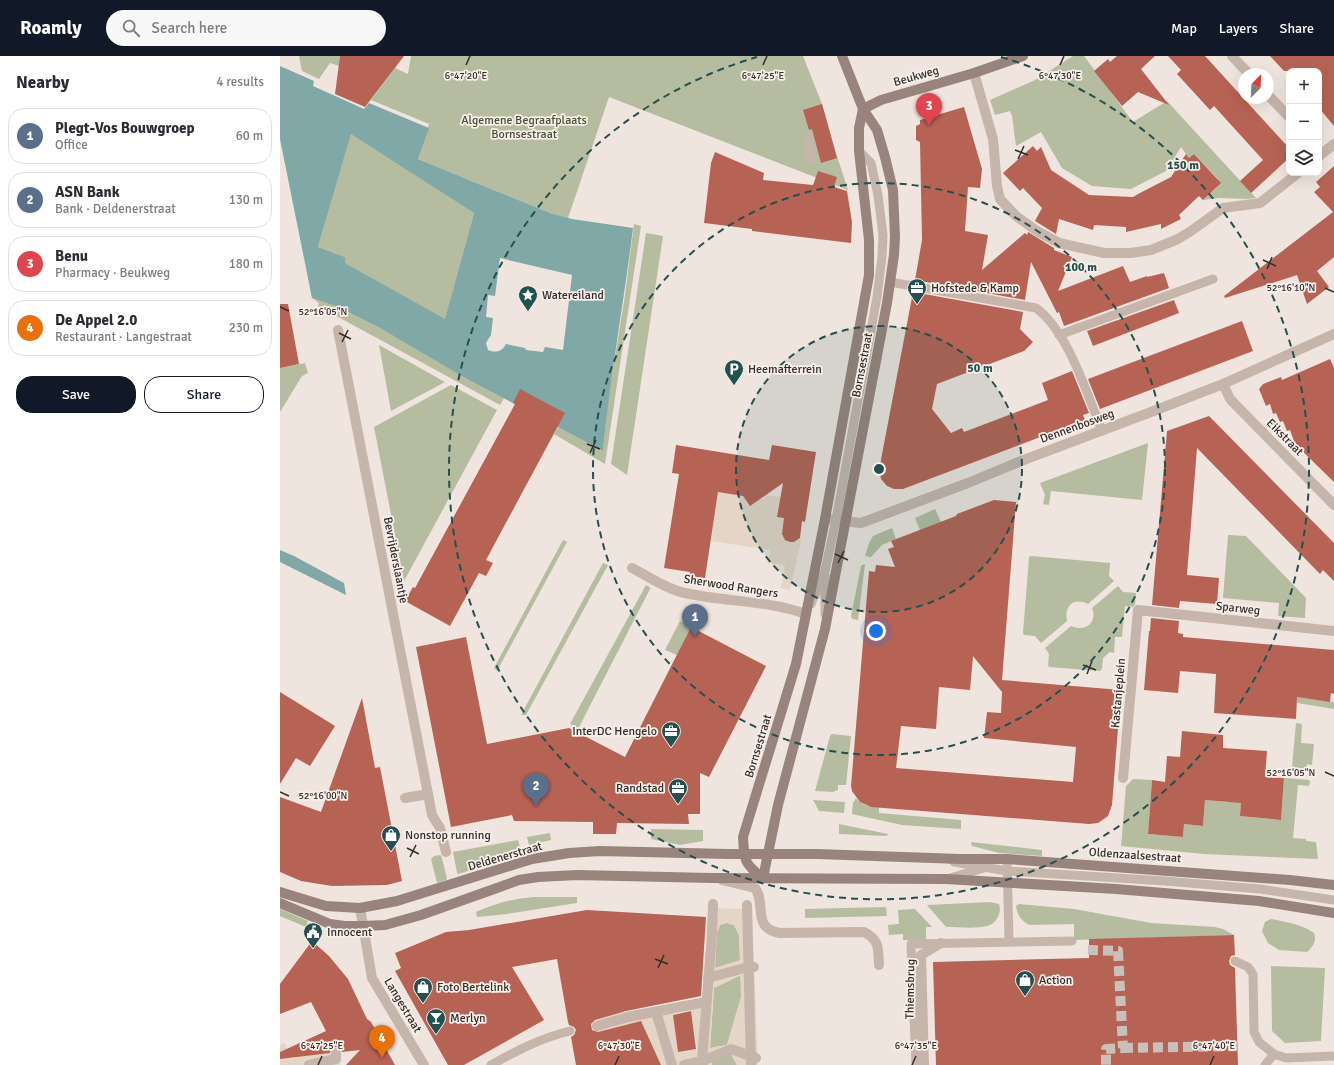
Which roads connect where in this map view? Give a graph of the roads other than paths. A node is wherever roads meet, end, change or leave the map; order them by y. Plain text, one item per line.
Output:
1 (842, 56) edge
2 (1023, 56) edge
3 (1232, 56) edge
4 (1243, 68) edge
5 (974, 73) junction
6 (1274, 101) edge
7 (863, 109) junction
8 (1286, 114) edge
9 (808, 138) dead end
10 (1334, 144) edge
11 (859, 151) junction
12 (1322, 152) edge
13 (811, 160) dead end
14 (1294, 176) edge
15 (1213, 279) dead end
16 (890, 282) junction
17 (338, 330) dead end
18 (1334, 334) edge
19 (1059, 335) junction
20 (1223, 384) junction
21 (1102, 430) junction
22 (1334, 505) edge
23 (825, 518) junction
24 (840, 521) junction
25 (632, 568) dead end
26 (825, 571) junction
27 (1138, 610) joint
28 (806, 614) junction
29 (824, 629) junction
30 (1334, 631) edge
31 (1123, 778) dead end
32 (428, 794) junction
33 (405, 798) dead end
34 (446, 852) dead end
35 (744, 853) junction
36 (767, 854) junction
37 (935, 858) junction
38 (1006, 859) junction
39 (985, 868) junction
40 (1007, 872) junction
41 (712, 878) junction
42 (763, 878) junction
43 (946, 879) junction
44 (1008, 883) junction
45 (1334, 885) edge
46 (280, 892) edge
47 (760, 898) junction
48 (1334, 900) edge
49 (280, 903) edge
50 (713, 904) dead end
51 (747, 905) dead end
52 (360, 908) junction
53 (1334, 913) edge
54 (363, 926) junction
55 (1072, 940) dead end
56 (1009, 941) junction
57 (940, 943) junction
58 (1235, 961) dead end
59 (879, 965) dead end
60 (751, 967) junction
61 (708, 978) junction
62 (706, 1002) junction
63 (656, 1012) junction
64 (597, 1026) dead end
65 (570, 1031) dead end
66 (336, 1053) dead end
67 (1274, 1054) junction
68 (1334, 1056) edge
69 (753, 1060) edge
70 (703, 1063) edge
71 (309, 1065) edge
72 (424, 1065) edge
73 (490, 1065) edge
74 (672, 1065) edge
75 (684, 1065) edge
76 (916, 1065) edge
77 (924, 1065) edge
78 (1265, 1065) edge

1 - 7 main road, Bornsestraat
2 - 5 main road, Beukweg
3 - 4 street
5 - 7 main road, Beukweg
5 - 14 street
6 - 8 street
7 - 11 main road, Bornsestraat
7 - 16 main road, Bornsestraat
9 - 13 lane
10 - 12 street
11 - 23 main road, Bornsestraat
11 - 24 lane, Bornsestraat
15 - 19 lane
16 - 19 lane
16 - 24 main road, Bornsestraat
17 - 32 street, Bevrijderslaantje
18 - 20 street, Dennenbosweg
19 - 21 lane
20 - 21 street, Dennenbosweg
20 - 22 street, Eikstraat
21 - 24 street, Dennenbosweg
23 - 24 street, Dennenbosweg
23 - 28 main road, Bornsestraat
24 - 26 lane, Bornsestraat
24 - 29 main road, Bornsestraat
25 - 28 street, Sherwood Rangers
26 - 28 lane, Bornsestraat
26 - 29 lane, Bornsestraat
27 - 30 street, Sparweg
27 - 31 street, Kastanjeplein
28 - 35 main road, Bornsestraat
29 - 36 main road, Bornsestraat
32 - 33 street
32 - 34 street, Bevrijderslaantje
35 - 36 main road, Deldenerstraat
35 - 42 main road, Bornsestraat
35 - 52 main road, Deldenerstraat
36 - 37 main road, Oldenzaalsestraat
36 - 42 main road, Bornsestraat
37 - 38 main road, Oldenzaalsestraat
37 - 39 lane, Oldenzaalsestraat
38 - 40 lane
38 - 45 main road, Oldenzaalsestraat
39 - 40 lane, Oldenzaalsestraat
39 - 43 lane, Oldenzaalsestraat
40 - 44 lane
40 - 48 lane, Oldenzaalsestraat
41 - 42 main road
41 - 47 street
41 - 54 main road
42 - 43 main road, Oldenzaalsestraat
42 - 47 street, Bornsestraat
43 - 44 main road, Oldenzaalsestraat
44 - 53 main road, Oldenzaalsestraat
44 - 56 lane
46 - 52 main road, Deldenerstraat
47 - 59 street, Bornsestraat
49 - 54 main road
50 - 61 street
51 - 60 street
52 - 54 street, Langestraat
54 - 72 street, Langestraat
55 - 56 lane
56 - 57 lane
57 - 76 lane
57 - 77 street, Thiemsbrug
58 - 67 lane
60 - 61 street
60 - 69 street
61 - 62 street
62 - 63 street
62 - 70 street
63 - 64 street
63 - 74 street
65 - 73 lane
66 - 71 street
67 - 68 lane
67 - 78 lane
69 - 70 street
70 - 75 street

